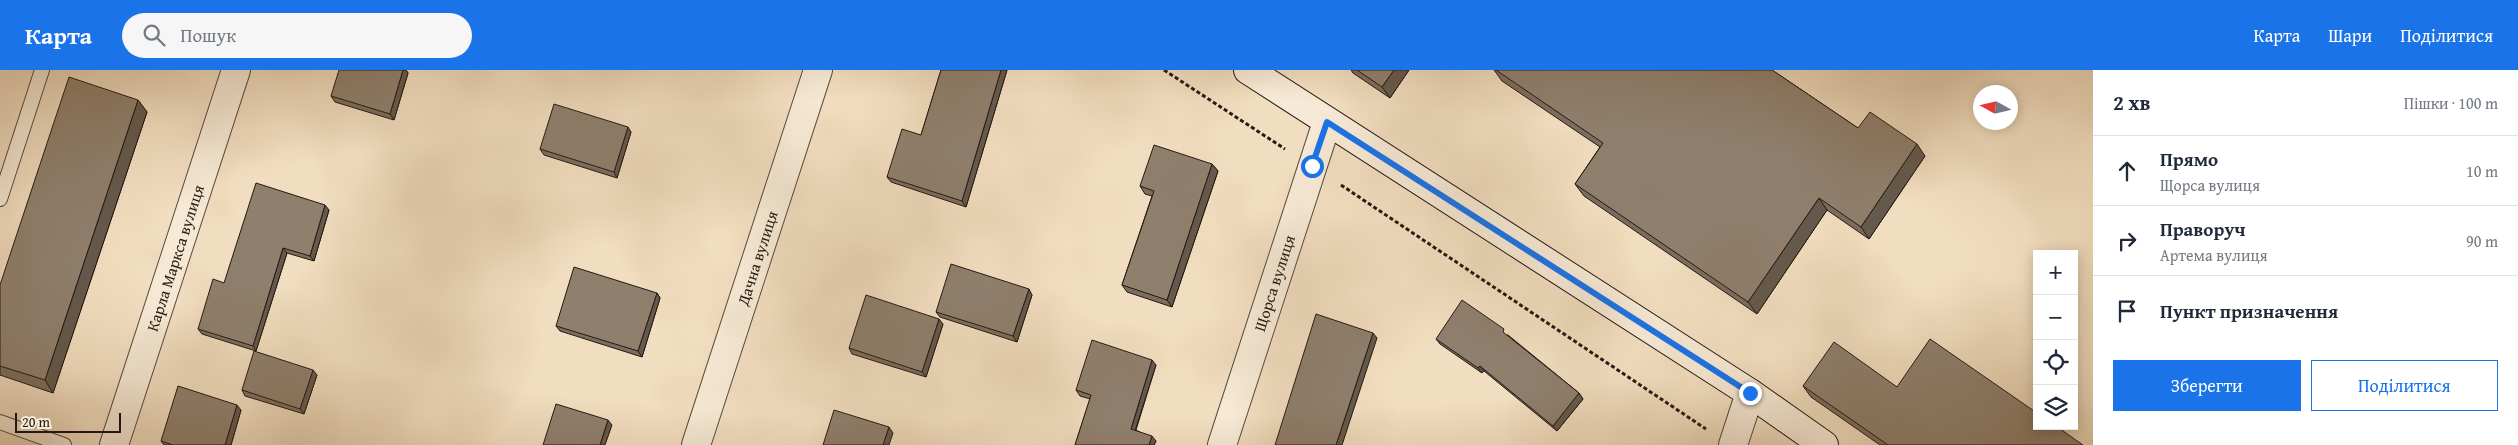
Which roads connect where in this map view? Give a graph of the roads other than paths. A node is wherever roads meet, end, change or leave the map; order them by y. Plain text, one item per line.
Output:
1 (42, 70) edge
2 (236, 70) edge
3 (818, 70) edge
4 (1248, 70) edge
5 (1327, 122) junction
6 (0, 199) edge
7 (1750, 393) junction
8 (0, 422) edge
9 (1723, 440) edge
10 (64, 445) edge
11 (114, 445) edge
12 (696, 445) edge
13 (1222, 445) edge
14 (1824, 445) edge

1 - 6 lane
2 - 11 street, Карла Маркса вулиця
3 - 12 street, Дачна вулиця
4 - 5 street
5 - 7 street
5 - 13 street, Щорса вулиця
7 - 9 street
7 - 14 street
8 - 10 lane

